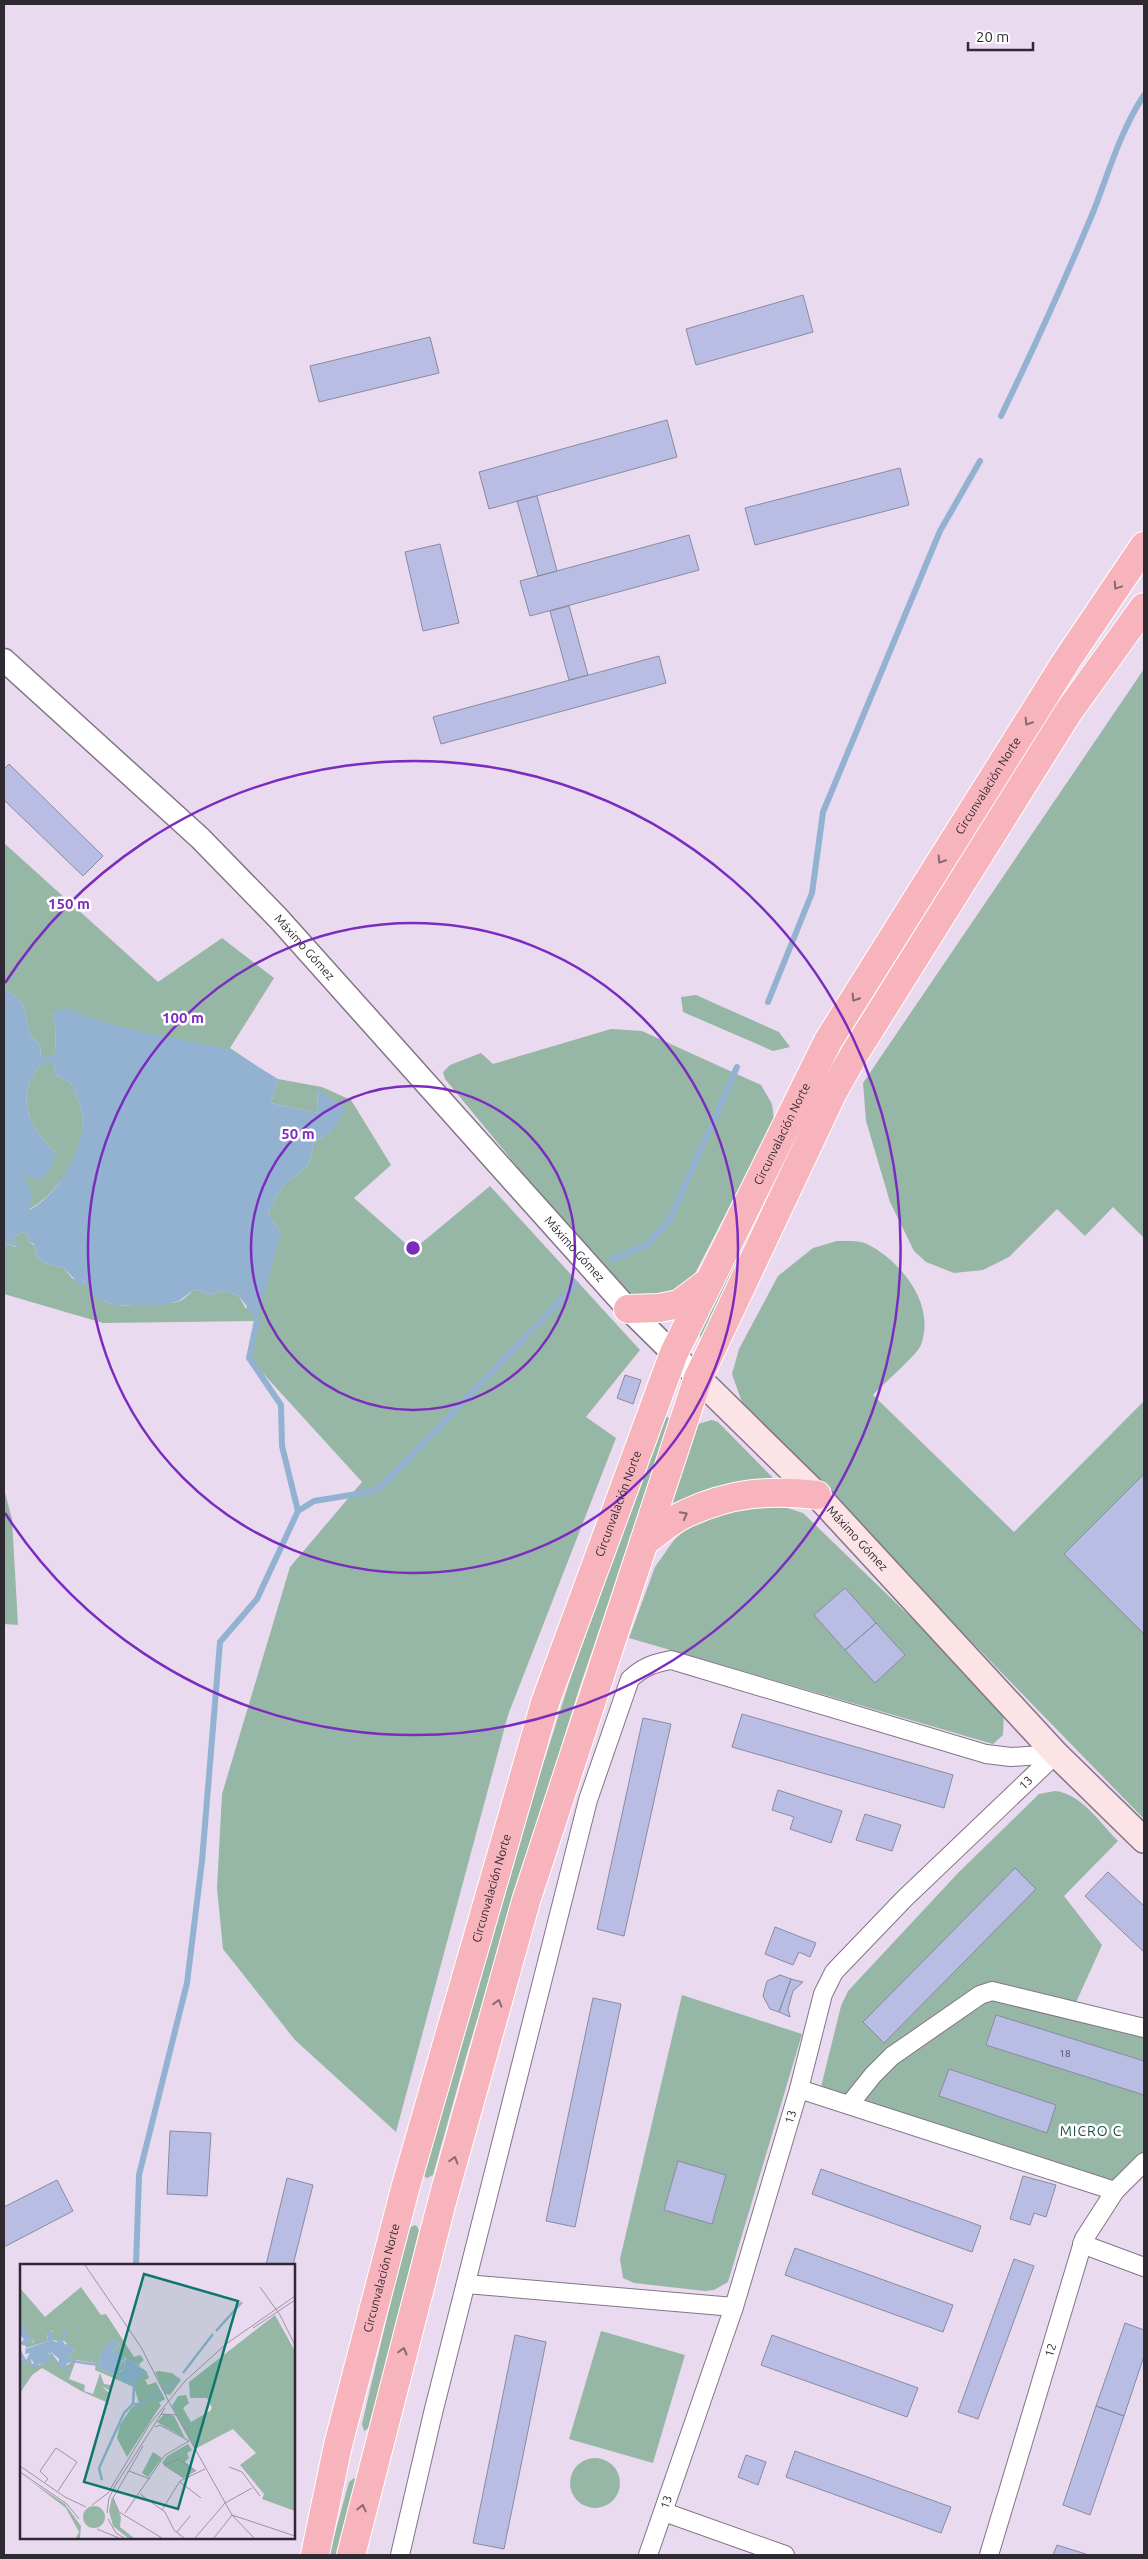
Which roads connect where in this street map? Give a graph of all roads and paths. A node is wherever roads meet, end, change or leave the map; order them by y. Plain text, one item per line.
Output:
1 (1144, 546) edge
2 (1144, 607) edge
3 (4, 660) edge
4 (828, 1041) junction
5 (855, 1053) junction
6 (806, 1081) junction
7 (833, 1092) junction
8 (708, 1282) junction
9 (628, 1309) junction
10 (674, 1353) junction
11 (698, 1378) junction
12 (817, 1495) junction
13 (644, 1542) junction
14 (1056, 1754) junction
15 (1144, 1840) edge
16 (1144, 2028) edge
17 (799, 2089) junction
18 (849, 2105) junction
19 (1144, 2162) edge
20 (405, 2189) junction
21 (1115, 2191) junction
22 (443, 2198) junction
23 (1082, 2244) junction
24 (1144, 2268) edge
25 (466, 2284) junction
26 (734, 2307) junction
27 (338, 2445) junction
28 (376, 2453) junction
29 (664, 2512) junction
30 (315, 2555) edge
31 (351, 2555) edge
32 (400, 2555) edge
33 (648, 2555) edge
34 (785, 2555) edge
35 (989, 2555) edge

1 -> 4 highway, Circunvalación Norte
2 - 5 highway
3 - 9 street, Máximo Gómez
4 - 5 highway
4 - 6 highway, Circunvalación Norte
5 - 7 highway
6 - 7 highway
6 - 8 highway, Circunvalación Norte
7 - 11 highway
8 - 9 highway
8 - 10 highway, Circunvalación Norte
9 - 10 street, Máximo Gómez
10 - 11 street, Máximo Gómez
10 - 20 highway, Circunvalación Norte
11 - 12 main road, Máximo Gómez
11 - 13 highway
13 -> 12 highway
12 - 14 main road, Máximo Gómez
22 -> 13 highway
14 - 15 main road, Máximo Gómez
14 - 17 street, 13
14 - 25 street
16 - 18 street
17 - 18 street
17 - 26 street, 13
18 - 21 street
19 - 21 street, 12
20 - 22 highway
20 - 27 highway, Circunvalación Norte
21 - 23 street, 12
28 -> 22 highway
23 - 24 street
23 - 35 street, 12
25 - 26 street
25 - 32 street
26 - 29 street, 13
27 - 28 highway
27 - 30 highway, Circunvalación Norte
31 -> 28 highway
29 - 33 street, 13
29 - 34 street

